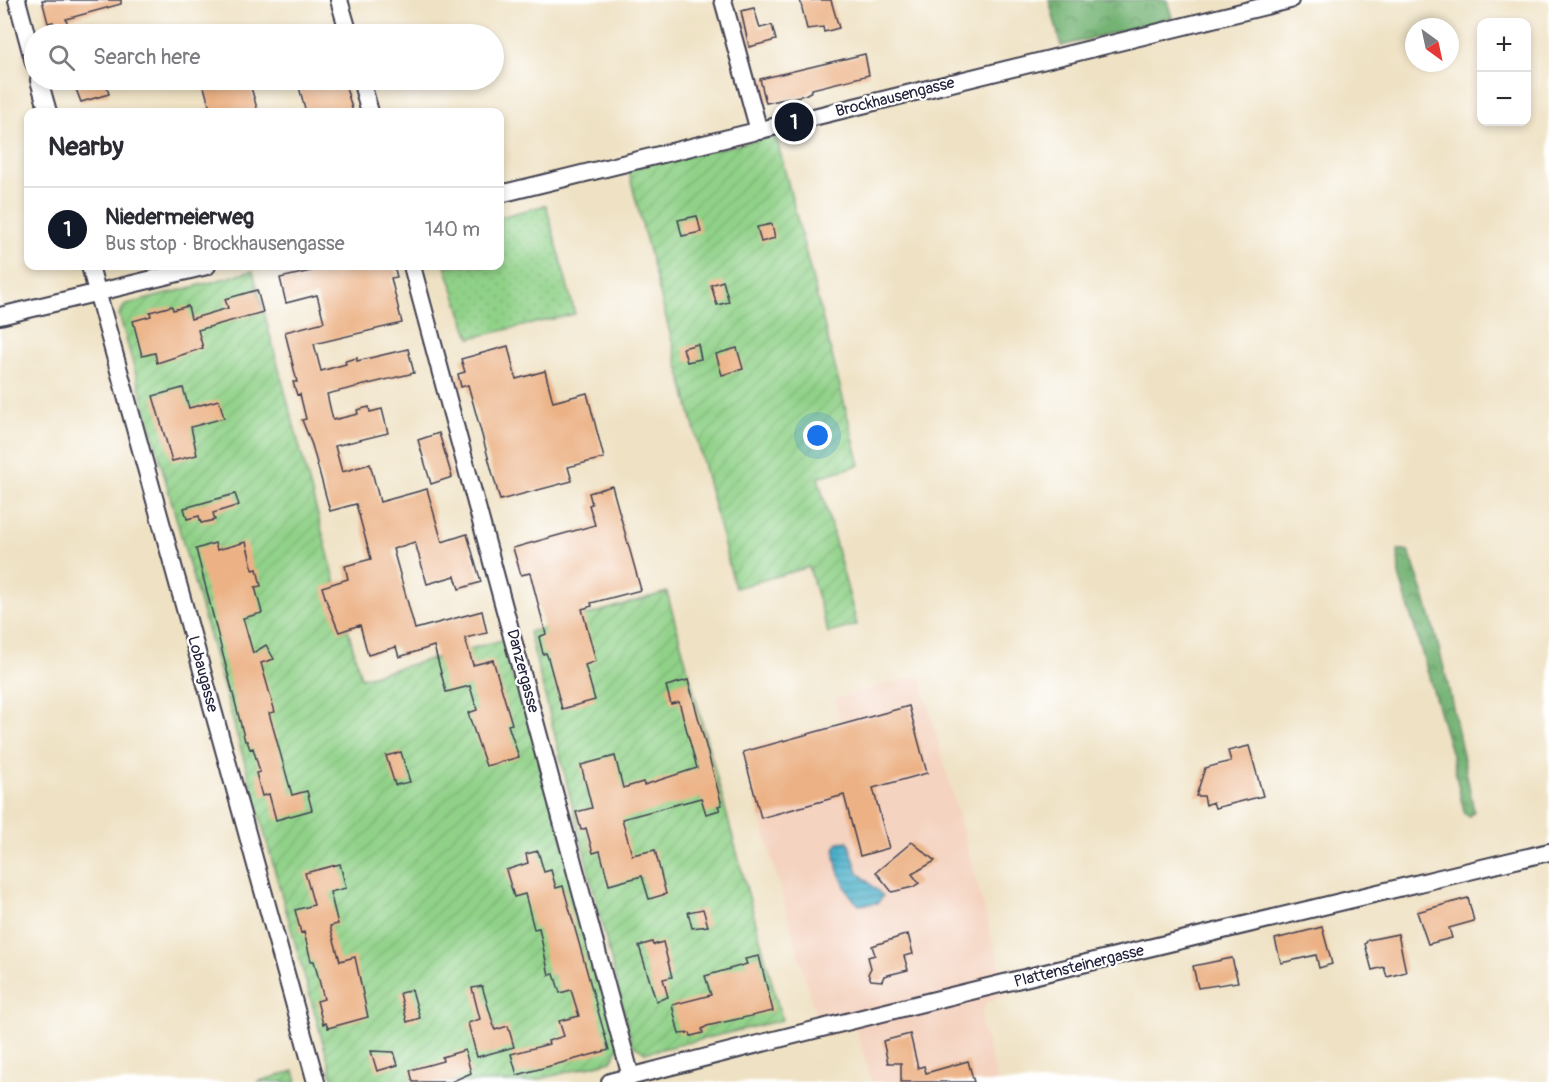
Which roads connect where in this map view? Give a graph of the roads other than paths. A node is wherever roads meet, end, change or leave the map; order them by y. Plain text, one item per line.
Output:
1 (17, 0) edge
2 (339, 0) edge
3 (723, 0) edge
4 (1290, 0) edge
5 (346, 24) edge
6 (24, 26) edge
7 (42, 90) edge
8 (364, 90) edge
9 (47, 108) edge
10 (369, 108) edge
11 (759, 131) junction
12 (504, 193) edge
13 (91, 270) edge
14 (190, 270) edge
15 (413, 270) edge
16 (97, 292) junction
17 (0, 316) edge
18 (1549, 852) edge
19 (631, 1077) junction
20 (316, 1082) edge
21 (610, 1082) edge

1 - 6 street
2 - 5 street
3 - 11 street
4 - 11 street, Brockhausengasse
7 - 9 street
8 - 10 street
11 - 12 street, Brockhausengasse
13 - 16 street, Lobaugasse
14 - 16 street
15 - 19 street, Danzergasse
16 - 17 street
16 - 20 street, Lobaugasse
18 - 19 street, Plattensteinergasse
19 - 21 street, Plattensteinergasse

